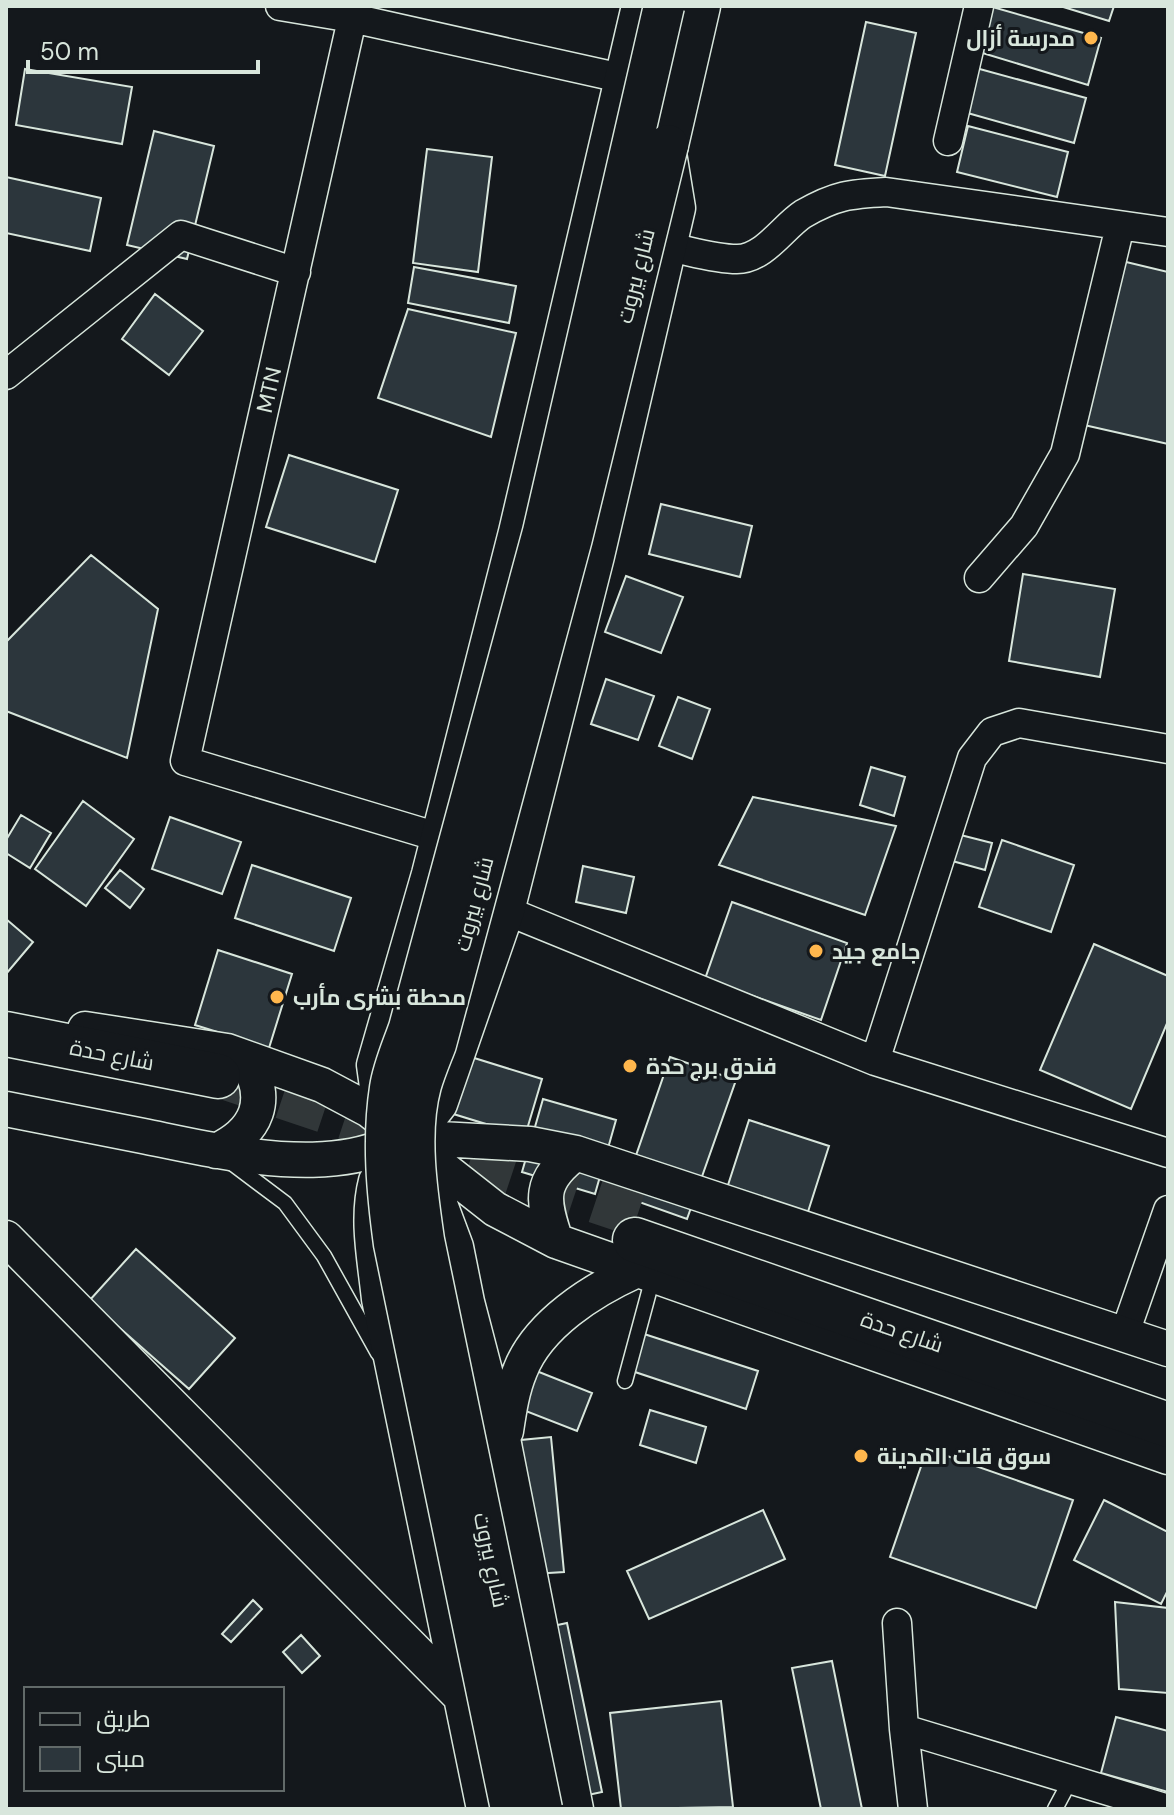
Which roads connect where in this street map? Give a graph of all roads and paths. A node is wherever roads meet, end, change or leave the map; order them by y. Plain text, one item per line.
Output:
1 (280, 6) edge
2 (639, 6) edge
3 (664, 6) edge
4 (700, 6) edge
5 (979, 6) edge
6 (353, 12) edge
7 (621, 78) junction
8 (948, 141) dead end
9 (668, 145) junction
10 (1120, 226) junction
11 (1168, 232) edge
12 (669, 247) junction
13 (296, 272) junction
14 (6, 375) edge
15 (979, 578) dead end
16 (1168, 749) edge
17 (438, 837) junction
18 (429, 874) junction
19 (507, 911) junction
20 (6, 1018) edge
21 (6, 1034) edge
22 (6, 1057) edge
23 (875, 1061) junction
24 (374, 1065) junction
25 (225, 1078) junction
26 (322, 1085) junction
27 (440, 1104) junction
28 (6, 1109) edge
29 (403, 1137) junction
30 (530, 1144) junction
31 (216, 1151) junction
32 (576, 1153) junction
33 (1168, 1153) edge
34 (1168, 1210) edge
35 (6, 1238) edge
36 (556, 1241) junction
37 (642, 1251) junction
38 (1125, 1333) junction
39 (1168, 1349) edge
40 (625, 1381) dead end
41 (396, 1385) junction
42 (1168, 1392) edge
43 (1168, 1425) edge
44 (504, 1444) junction
45 (1168, 1457) edge
46 (897, 1623) dead end
47 (460, 1696) junction
48 (904, 1729) junction
49 (1071, 1779) junction
50 (484, 1809) edge
51 (511, 1809) edge
52 (542, 1809) edge
53 (576, 1809) edge
54 (913, 1809) edge
55 (1055, 1809) edge
56 (1168, 1809) edge

1 - 6 street
2 - 7 street
3 - 51 main road, شارع بيروت, bridge
4 - 9 main road, شارع بيروت
5 - 8 street
6 - 7 street
6 - 13 street, MTN
7 - 17 street
9 - 12 street
9 - 52 main road, شارع بيروت, bridge
10 - 11 street
10 - 12 street
10 - 15 street
12 - 19 street
13 - 14 street
13 - 17 street, MTN
16 - 23 street
17 - 18 street
18 - 19 street
18 - 24 street
19 - 23 street
19 - 27 street
20 - 25 street
21 - 25 main road, شارع حدة
22 - 25 main road, شارع حدة
23 - 33 street
24 - 26 street
24 - 29 street
25 - 26 street
25 - 31 street
26 - 29 street
27 - 29 street
27 - 30 street
28 - 31 street
29 - 30 street
29 - 31 street
29 - 36 street
29 - 41 street
29 - 44 street
30 - 32 street
31 - 41 lane
32 - 36 street
32 - 38 street
34 - 38 street
35 - 47 street
36 - 37 street
37 - 40 lane
37 - 42 main road, شارع حدة
37 - 43 main road, شارع حدة
37 - 44 street
37 - 45 street
38 - 39 street
41 - 47 street
44 - 53 street
46 - 48 street
47 - 50 street
48 - 49 street
48 - 54 street
49 - 55 lane
49 - 56 street

